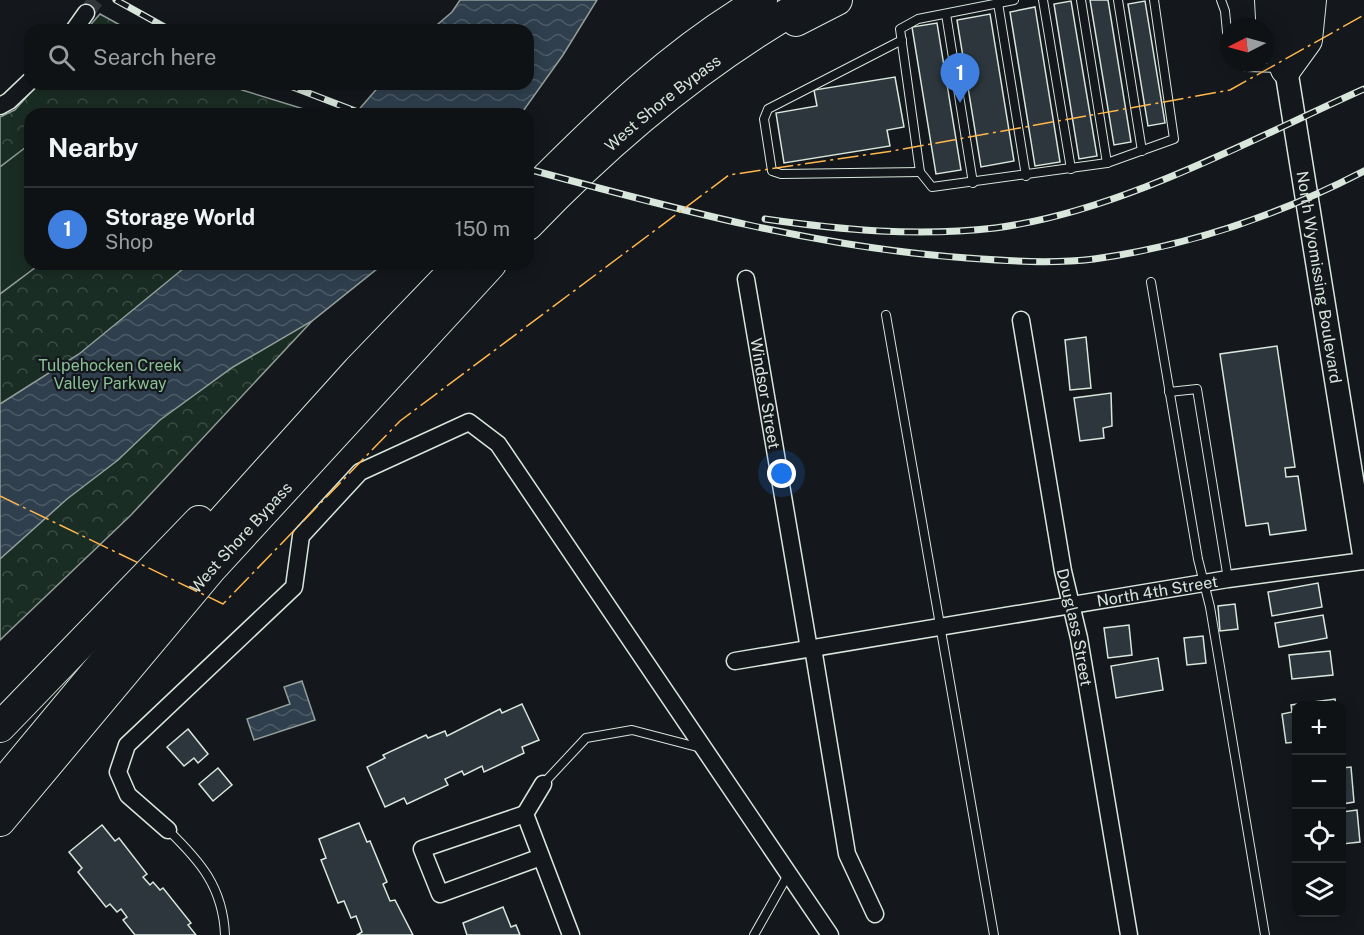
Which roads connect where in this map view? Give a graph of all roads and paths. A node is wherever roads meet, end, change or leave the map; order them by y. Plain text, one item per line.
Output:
1 (732, 0) edge
2 (762, 0) edge
3 (812, 0) edge
4 (837, 0) edge
5 (1014, 0) edge
6 (1043, 0) edge
7 (1081, 0) edge
8 (1118, 0) edge
9 (1154, 0) edge
10 (1221, 0) edge
11 (1270, 0) edge
12 (1290, 0) edge
13 (1311, 0) edge
14 (998, 3) junction
15 (86, 14) tunnel mouth
16 (946, 14) junction
17 (1226, 18) edge
18 (78, 24) edge
19 (902, 40) junction
20 (705, 68) junction
21 (1274, 68) edge
22 (1286, 69) junction
23 (24, 87) edge
24 (631, 95) junction
25 (0, 106) edge
26 (1142, 151) junction
27 (1107, 163) junction
28 (1071, 169) junction
29 (920, 172) junction
30 (1026, 176) junction
31 (974, 183) junction
32 (534, 190) edge
33 (534, 219) edge
34 (454, 270) edge
35 (454, 270) edge
36 (484, 270) edge
37 (746, 279) dead end
38 (1151, 282) dead end
39 (886, 315) dead end
40 (1021, 320) dead end
41 (1169, 392) junction
42 (1352, 481) junction
43 (1364, 502) edge
44 (1364, 554) edge
45 (1364, 561) edge
46 (1228, 579) junction
47 (1204, 583) junction
48 (1071, 604) junction
49 (940, 626) junction
50 (811, 648) junction
51 (735, 661) dead end
52 (0, 727) edge
53 (71, 734) junction
54 (704, 748) junction
55 (543, 783) joint
56 (0, 787) edge
57 (525, 814) junction
58 (0, 820) edge
59 (168, 830) joint
60 (0, 844) edge
61 (541, 856) junction
62 (789, 873) junction
63 (875, 914) dead end
64 (225, 935) edge
65 (571, 935) edge
66 (754, 935) edge
67 (830, 935) edge
68 (994, 935) edge
69 (1129, 935) edge
70 (1265, 935) edge

1 - 24 highway
2 - 24 highway, West Shore Bypass
3 - 20 highway, West Shore Bypass
4 - 20 highway
5 - 14 lane
6 - 28 lane
7 - 27 lane
8 - 26 lane
9 - 26 lane
10 - 17 lane
11 - 22 highway
12 - 22 street, North Wyomissing Boulevard
13 - 22 highway
14 - 16 lane
14 - 30 lane
15 - 18 street
16 - 19 lane
16 - 31 lane
19 - 29 lane
19 - 29 lane
20 - 33 highway, West Shore Bypass
21 - 22 lane
22 - 42 street, North Wyomissing Boulevard
23 - 25 street
24 - 32 highway, West Shore Bypass
26 - 27 lane
27 - 28 lane
28 - 30 lane
29 - 31 lane
30 - 31 lane
34 - 52 highway
35 - 56 highway, West Shore Bypass
36 - 53 highway, West Shore Bypass
37 - 50 street, Windsor Street
38 - 41 lane
39 - 49 lane
40 - 48 street, Douglass Street
41 - 46 lane
41 - 47 lane
42 - 43 street
42 - 44 street, North Wyomissing Boulevard
45 - 46 street, North 4th Street
46 - 47 street, North 4th Street
47 - 48 street, North 4th Street
47 - 70 lane
48 - 49 street, North 4th Street
48 - 69 street, Douglass Street
49 - 50 street, North 4th Street
49 - 68 lane
50 - 51 street, North 4th Street
50 - 63 street, Windsor Street
53 - 58 highway, West Shore Bypass
53 - 60 highway
54 - 55 lane
54 - 59 street
54 - 62 street
55 - 57 street
57 - 61 street
57 - 61 street
59 - 64 lane
61 - 65 street
62 - 66 lane
62 - 67 street

